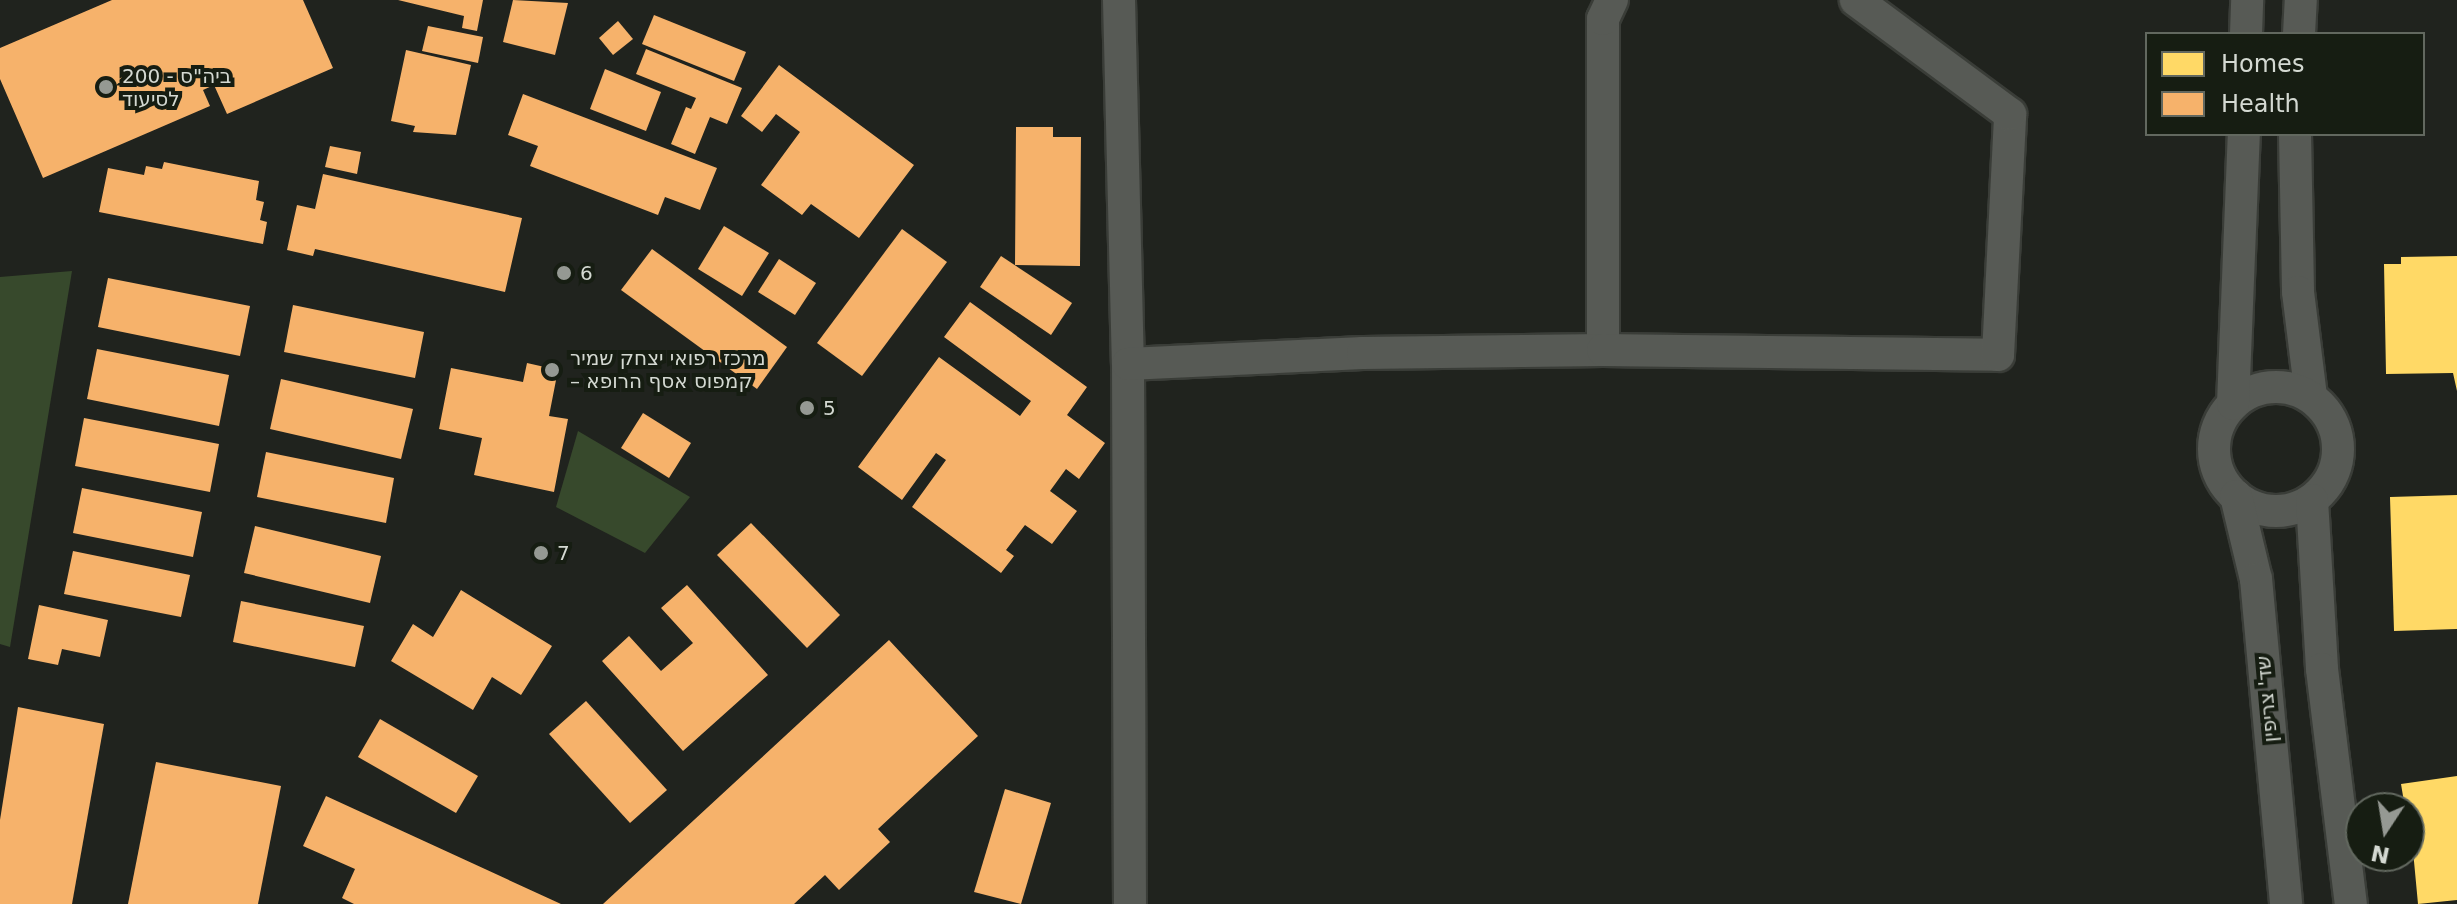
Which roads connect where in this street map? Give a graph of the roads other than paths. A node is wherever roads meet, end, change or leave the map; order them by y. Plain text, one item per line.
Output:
1 (1119, 0) edge
2 (1612, 0) edge
3 (1856, 0) edge
4 (2247, 0) edge
5 (2301, 0) edge
6 (2246, 32) edge
7 (2299, 32) edge
8 (2244, 136) edge
9 (2295, 136) edge
10 (1603, 350) junction
11 (1128, 364) junction
12 (2311, 397) junction
13 (2233, 404) junction
14 (2236, 496) junction
15 (2312, 500) junction
16 (1130, 904) edge
17 (2286, 904) edge
18 (2351, 904) edge

1 - 11 street
2 - 10 street
3 - 10 street
4 - 6 street
5 - 7 street
8 - 13 street
9 - 12 street
10 - 11 street
11 - 16 street
12 - 13 street
12 - 15 street
13 - 14 street
14 - 15 street
14 - 17 street, שד' צריפין
15 - 18 street

